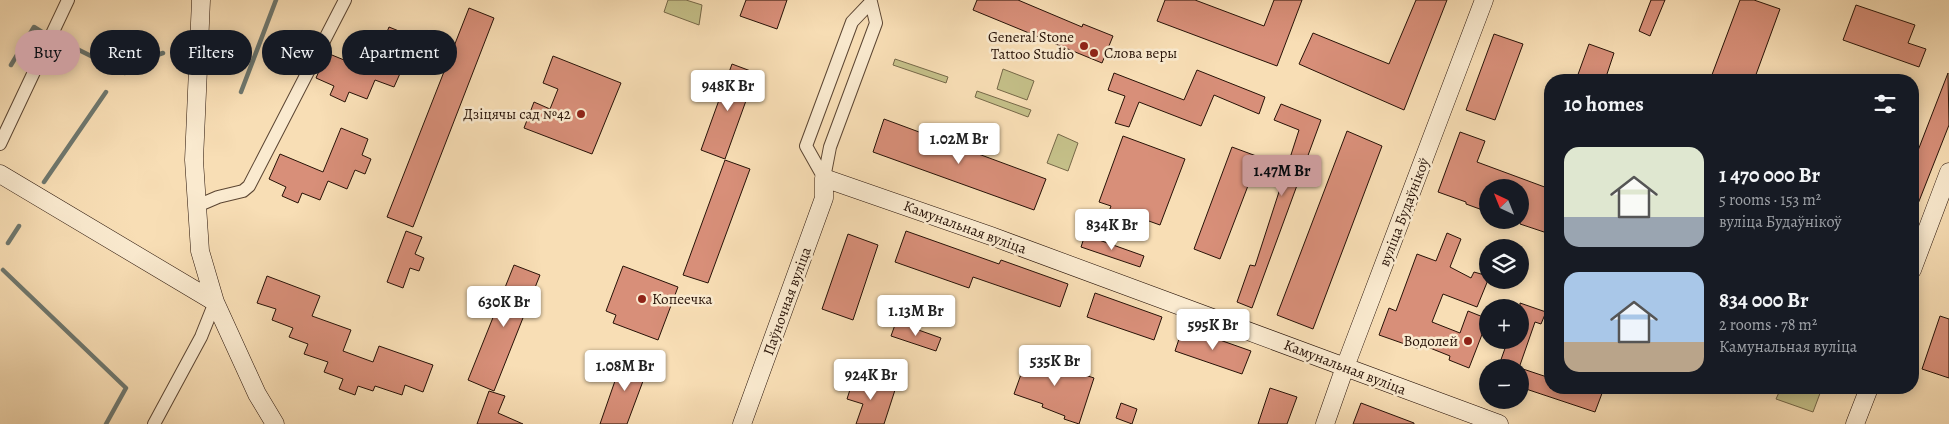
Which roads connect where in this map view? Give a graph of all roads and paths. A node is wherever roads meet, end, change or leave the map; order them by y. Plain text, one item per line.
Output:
1 (68, 0) edge
2 (201, 0) edge
3 (345, 0) edge
4 (1484, 0) edge
5 (0, 144) edge
6 (1949, 172) edge
7 (0, 174) edge
8 (824, 178) junction
9 (197, 206) junction
10 (1919, 251) edge
11 (215, 302) junction
12 (1345, 367) junction
13 (1867, 394) edge
14 (154, 424) edge
15 (275, 424) edge
16 (742, 424) edge
17 (1325, 424) edge
18 (1499, 424) edge
19 (1855, 424) edge

1 - 5 street
2 - 9 street
3 - 9 street
4 - 12 street, вуліца Будаўнікоў
6 - 10 street
7 - 11 street
8 - 8 street
8 - 12 street, Камунальная вуліца
8 - 16 street, Паўночная вуліца
9 - 11 street
11 - 14 street
11 - 15 street
12 - 17 street, вуліца Будаўнікоў
12 - 18 street, Камунальная вуліца
13 - 19 street

